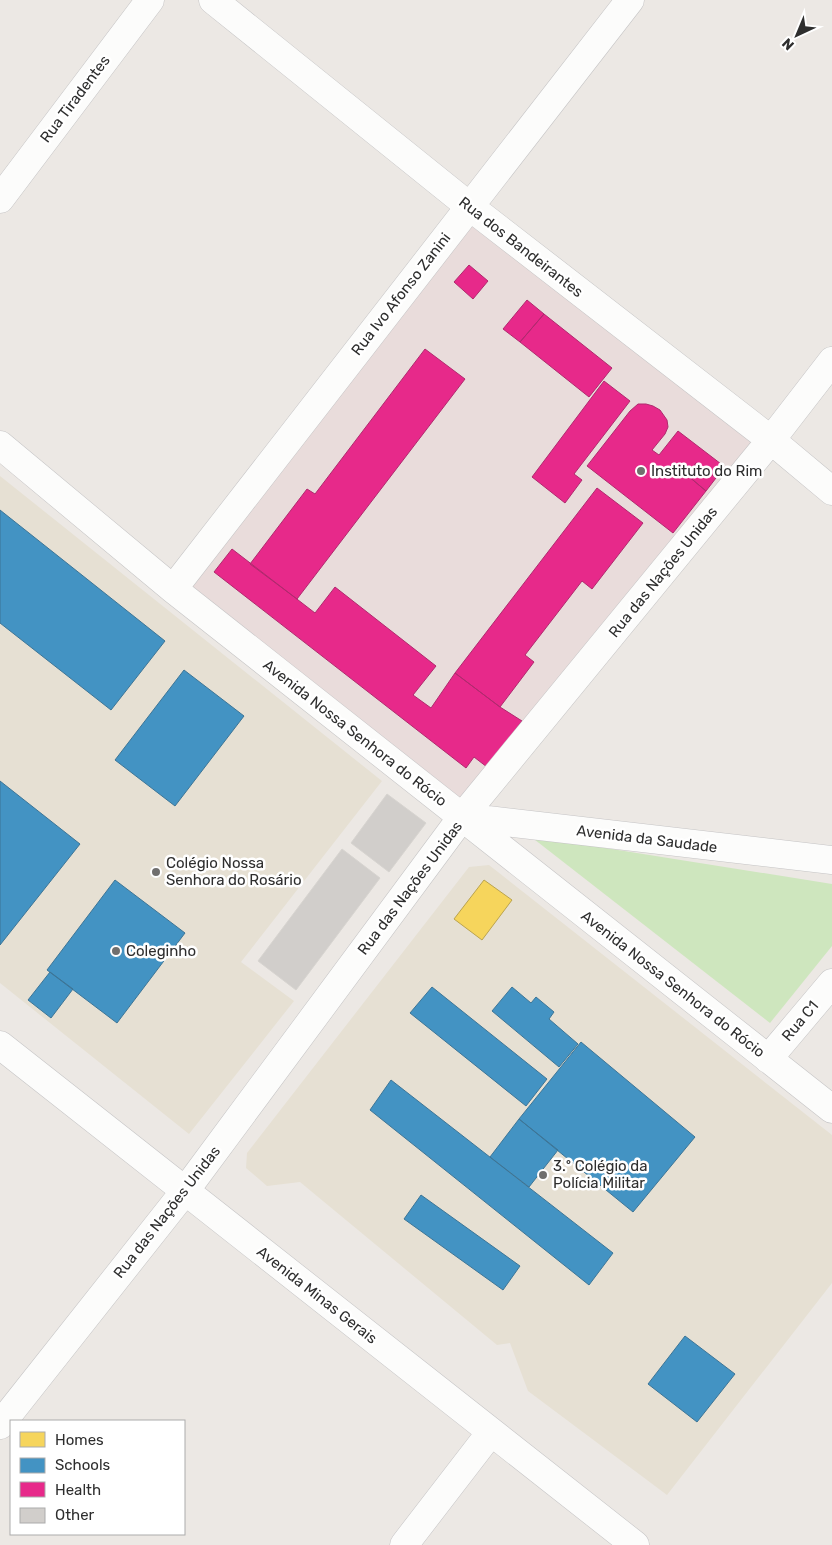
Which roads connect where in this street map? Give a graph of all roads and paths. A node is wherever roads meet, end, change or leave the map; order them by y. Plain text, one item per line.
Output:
1 (150, 0) edge
2 (213, 0) edge
3 (630, 0) edge
4 (0, 199) edge
5 (469, 206) junction
6 (832, 361) edge
7 (770, 440) junction
8 (0, 445) edge
9 (832, 490) edge
10 (173, 589) junction
11 (462, 817) junction
12 (832, 860) edge
13 (832, 983) edge
14 (0, 1045) edge
15 (768, 1059) junction
16 (832, 1109) edge
17 (185, 1190) junction
18 (0, 1425) edge
19 (491, 1432) junction
20 (404, 1545) edge
21 (635, 1545) edge

1 - 4 street, Rua Tiradentes
2 - 5 street, Rua dos Bandeirantes
3 - 5 street, Rua Ivo Afonso Zanini
5 - 7 street, Rua dos Bandeirantes
5 - 10 street, Rua Ivo Afonso Zanini
6 - 7 street, Rua das Nações Unidas
7 - 9 street, Rua dos Bandeirantes
7 - 11 street, Rua das Nações Unidas
8 - 10 street, Avenida Nossa Senhora do Rócio
10 - 11 street, Avenida Nossa Senhora do Rócio
11 - 12 street, Avenida da Saudade
11 - 15 street, Avenida Nossa Senhora do Rócio
11 - 17 street, Rua das Nações Unidas
13 - 15 street, Rua C1
14 - 17 street, Avenida Minas Gerais
15 - 16 street, Avenida Nossa Senhora do Rócio
17 - 18 street, Rua das Nações Unidas
17 - 19 street, Avenida Minas Gerais
19 - 20 street
19 - 21 street, Avenida Minas Gerais

